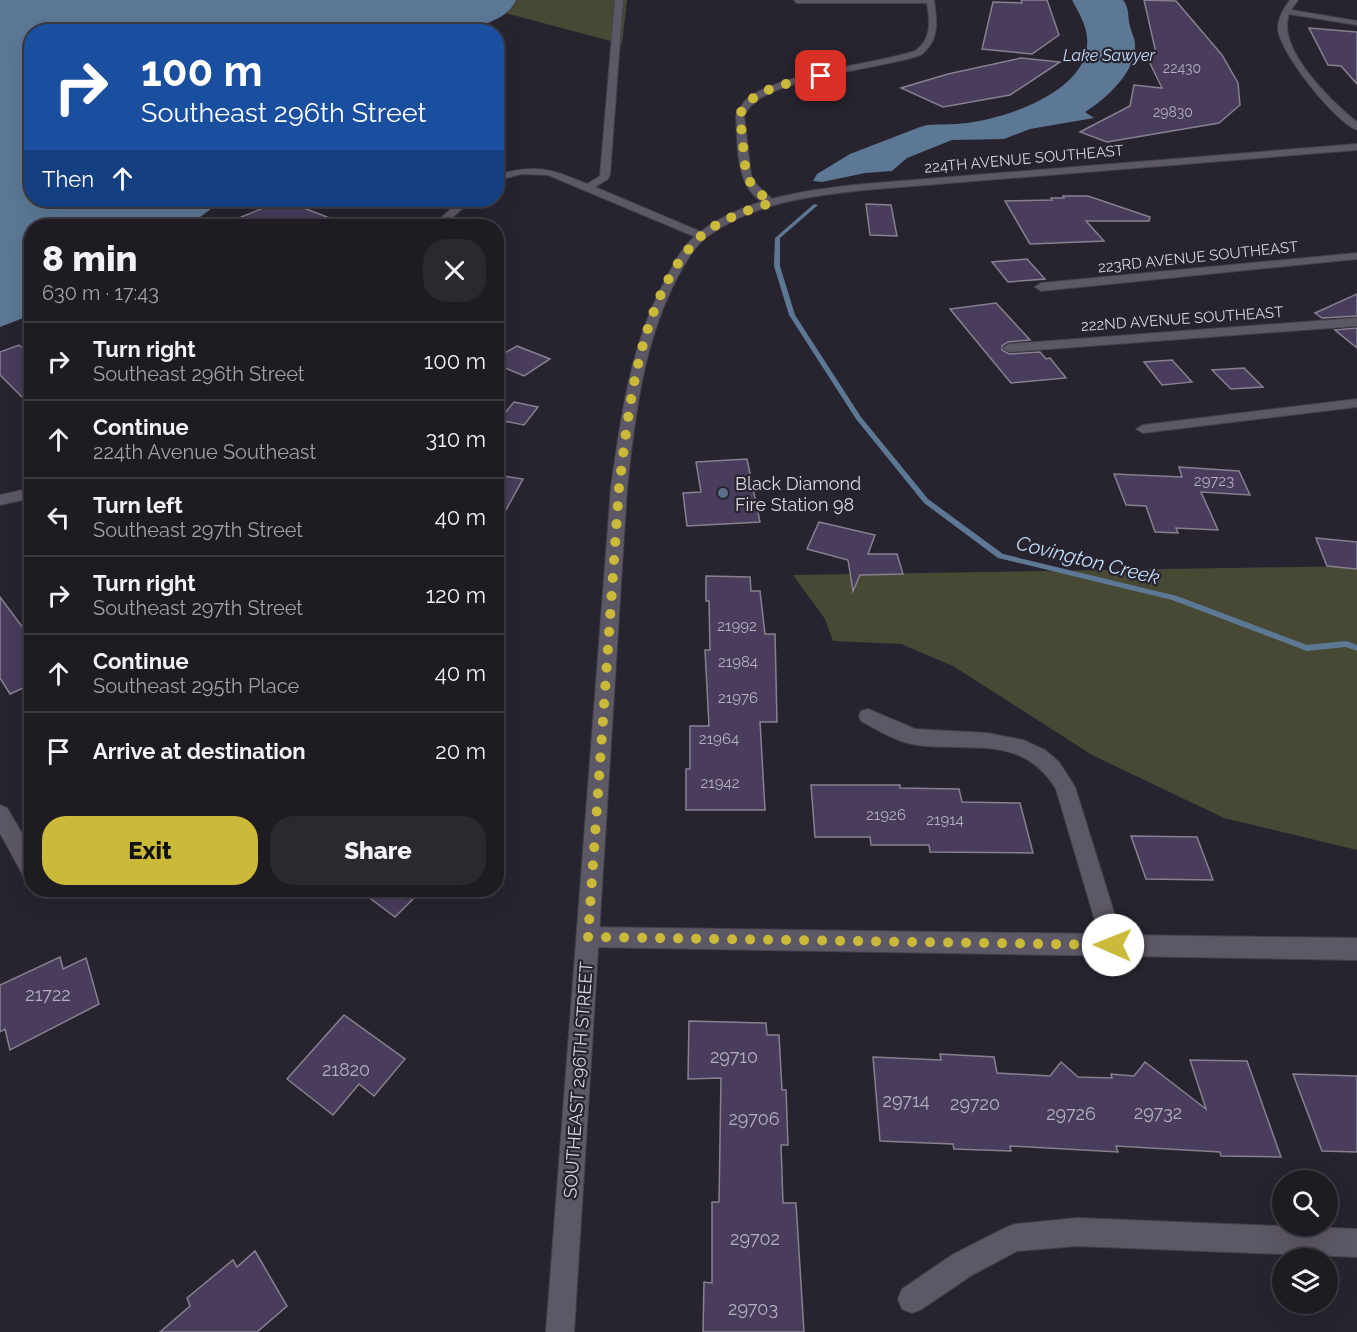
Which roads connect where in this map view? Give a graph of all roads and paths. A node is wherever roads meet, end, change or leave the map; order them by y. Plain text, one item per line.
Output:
1 (619, 0) edge
2 (930, 0) edge
3 (1294, 0) edge
4 (797, 1) edge
5 (1288, 12) junction
6 (1357, 22) edge
7 (1357, 127) edge
8 (1357, 147) edge
9 (504, 176) edge
10 (589, 187) junction
11 (771, 203) junction
12 (459, 207) edge
13 (445, 219) edge
14 (702, 236) junction
15 (1357, 256) edge
16 (1041, 287) dead end
17 (1357, 322) edge
18 (1009, 348) dead end
19 (1357, 403) edge
20 (1143, 429) dead end
21 (24, 495) edge
22 (0, 500) edge
23 (868, 716) dead end
24 (0, 814) edge
25 (24, 856) edge
26 (588, 937) junction
27 (1113, 945) junction
28 (1357, 949) edge
29 (1357, 1243) edge
30 (912, 1299) dead end
31 (560, 1332) edge

1 - 10 street
2 - 4 street
2 - 11 street
3 - 5 street
5 - 6 street
5 - 7 street
8 - 11 street, 224TH AVENUE SOUTHEAST
9 - 10 street
10 - 14 street
11 - 14 street, 224TH AVENUE SOUTHEAST
12 - 13 street
14 - 26 street, SOUTHEAST 296TH STREET
15 - 16 street, 223RD AVENUE SOUTHEAST
17 - 18 street, 222ND AVENUE SOUTHEAST
19 - 20 street
21 - 22 street
23 - 27 street
24 - 25 street
26 - 27 street
26 - 31 street, SOUTHEAST 296TH STREET
27 - 28 street
29 - 30 street

